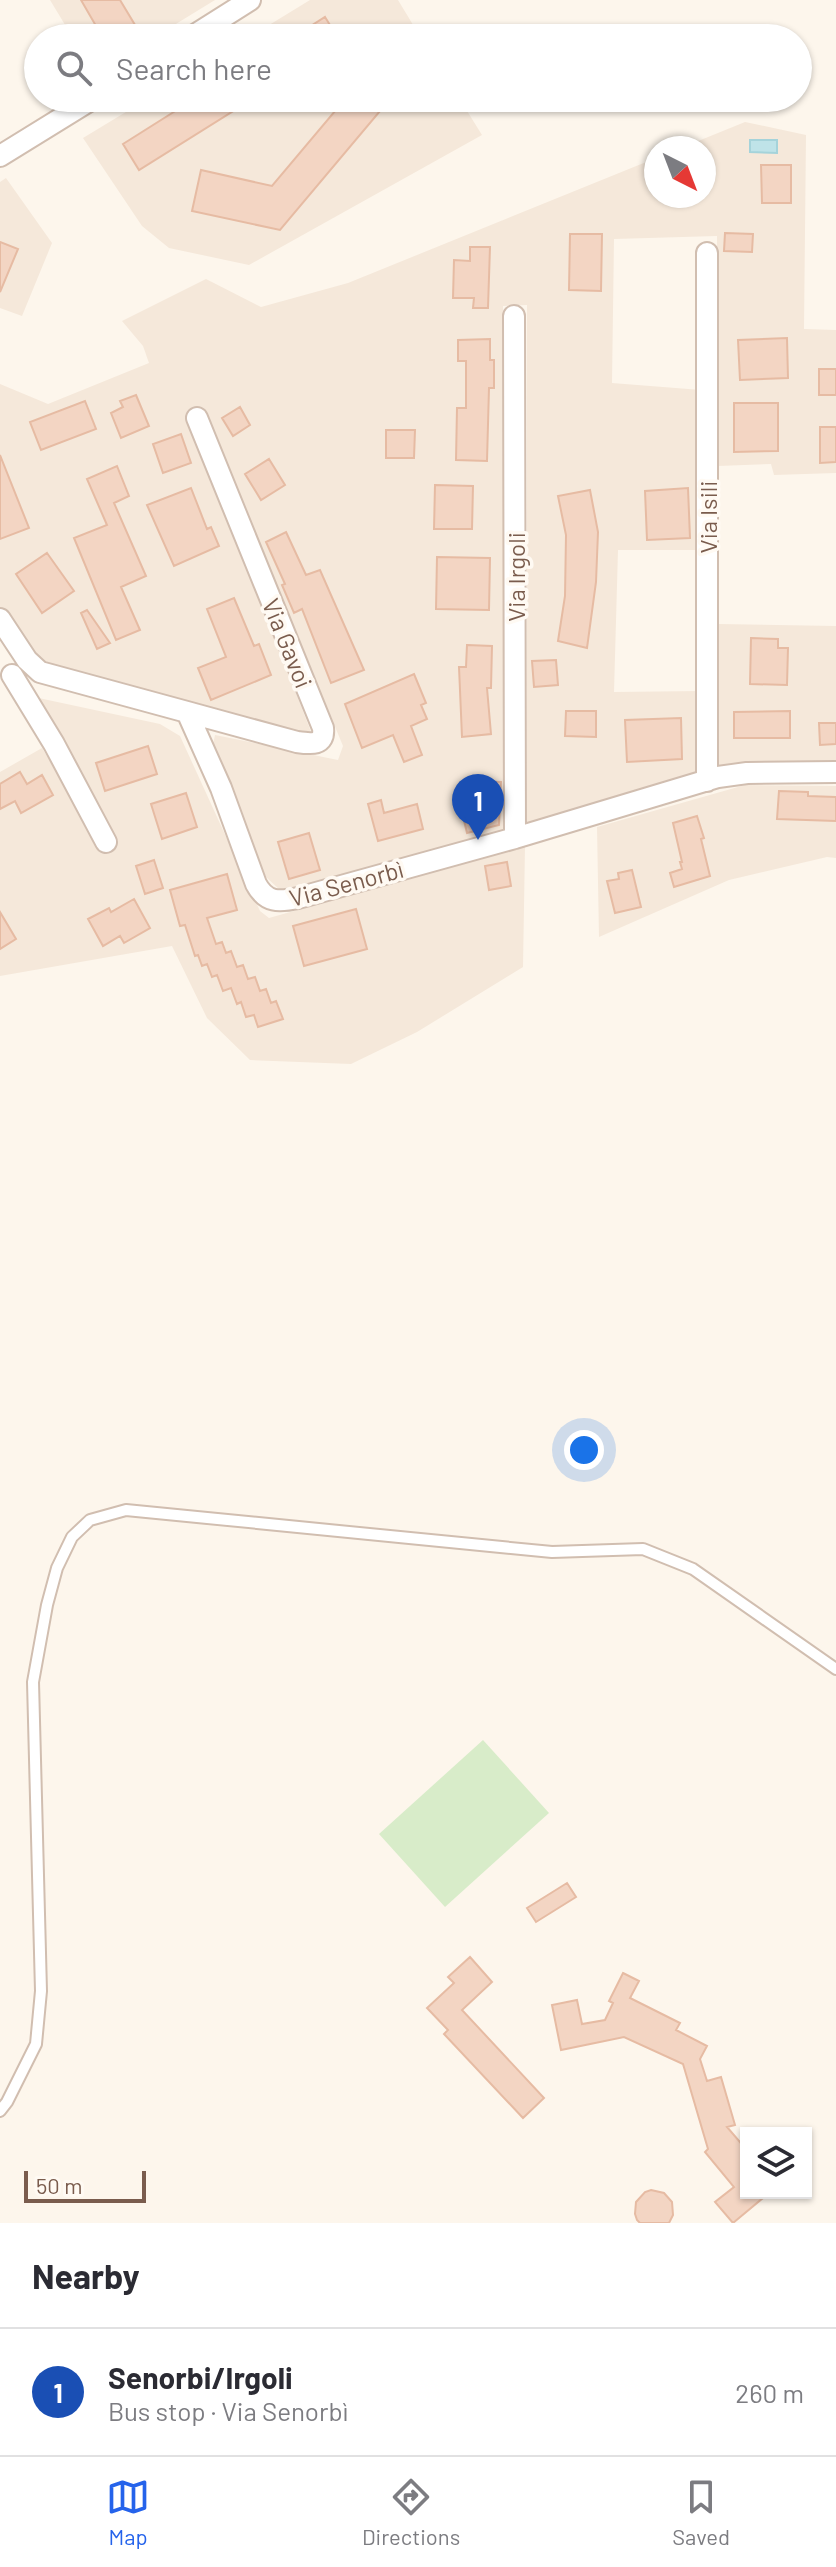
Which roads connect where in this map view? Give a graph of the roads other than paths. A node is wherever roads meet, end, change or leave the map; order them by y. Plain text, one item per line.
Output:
1 (250, 0) edge
2 (212, 24) edge
3 (71, 112) edge
4 (2, 155) edge
5 (707, 253) dead end
6 (514, 316) dead end
7 (197, 418) dead end
8 (0, 619) edge
9 (13, 674) edge
10 (187, 712) junction
11 (836, 772) edge
12 (707, 781) junction
13 (515, 838) junction
14 (106, 842) dead end
15 (836, 1669) edge
16 (0, 2111) edge

1 - 2 street
3 - 4 street
5 - 12 street, Via Isili
6 - 13 street, Via Irgoli
7 - 10 street, Via Gavoi
8 - 9 street
9 - 10 street
9 - 14 street
10 - 13 street, Via Senorbì
11 - 12 street, Via Senorbì
12 - 13 street, Via Senorbì
15 - 16 lane

